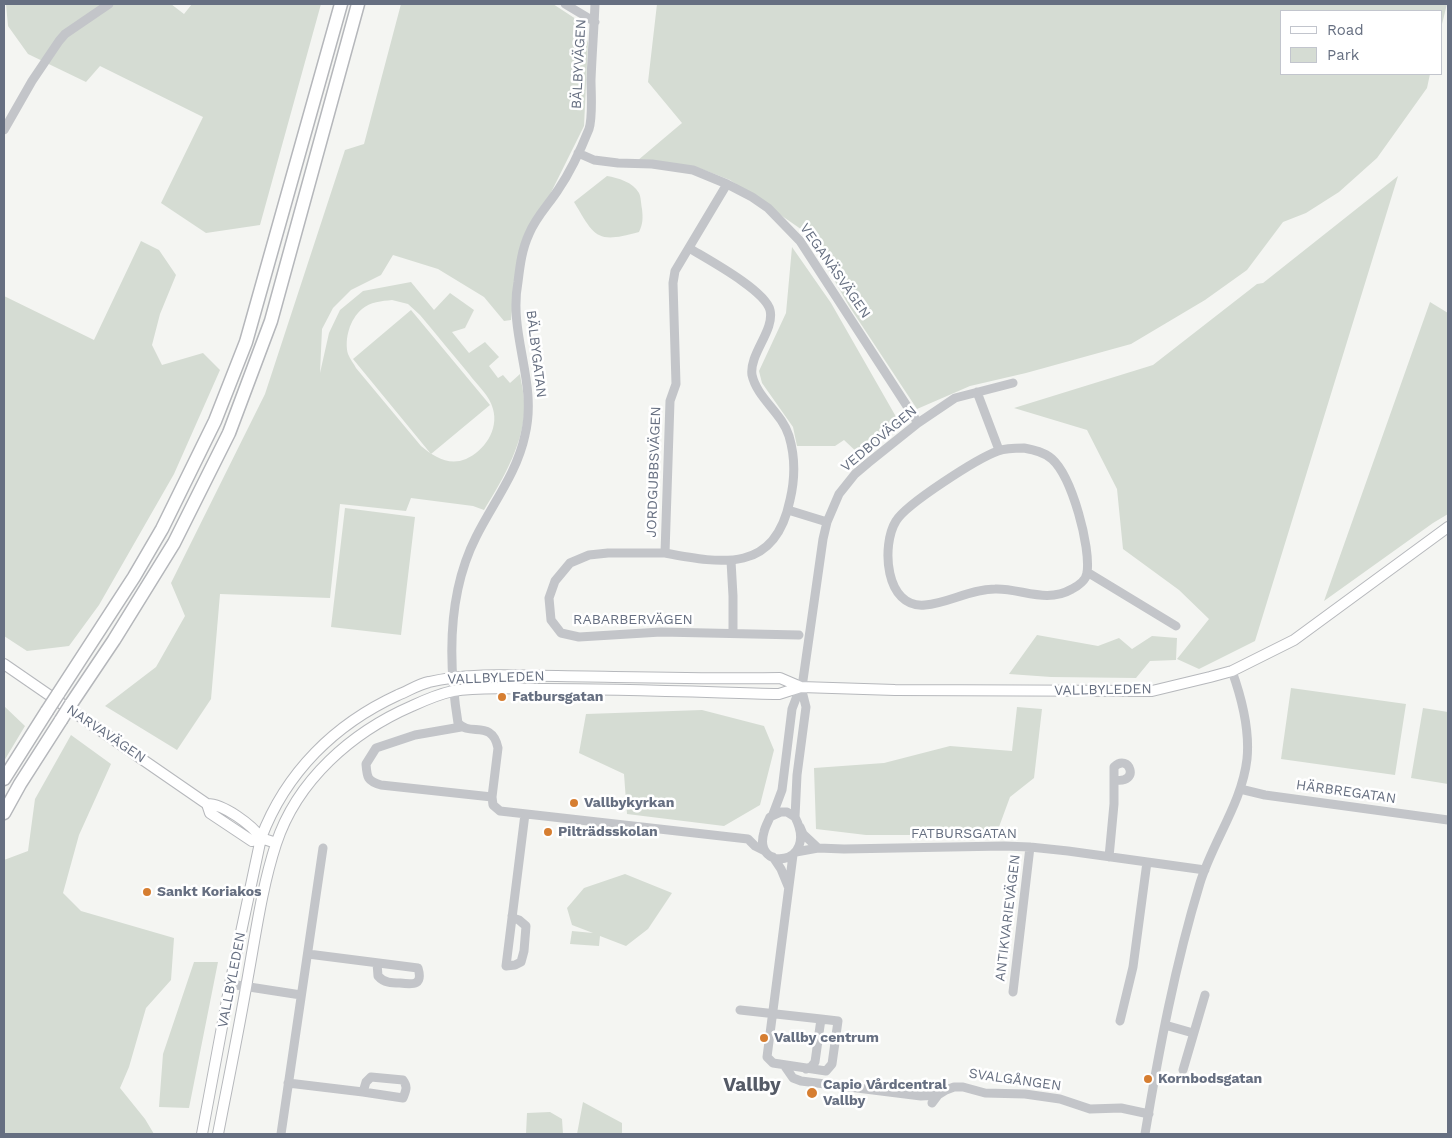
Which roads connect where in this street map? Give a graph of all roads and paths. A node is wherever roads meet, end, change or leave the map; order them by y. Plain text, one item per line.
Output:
1 (109, 4) edge
2 (342, 4) edge
3 (358, 4) edge
4 (565, 4) edge
5 (595, 4) edge
6 (594, 22) junction
7 (590, 126) joint
8 (4, 130) edge
9 (578, 153) junction
10 (727, 184) junction
11 (689, 248) junction
12 (1013, 383) dead end
13 (977, 392) junction
14 (918, 423) junction
15 (1000, 450) junction
16 (788, 510) junction
17 (827, 522) junction
18 (1448, 527) edge
19 (665, 553) junction
20 (731, 561) junction
21 (1087, 572) junction
22 (1176, 626) dead end
23 (733, 633) junction
24 (799, 635) dead end
25 (4, 664) edge
26 (1232, 671) junction
27 (454, 677) junction
28 (801, 687) junction
29 (453, 691) junction
30 (461, 726) junction
31 (4, 778) edge
32 (1115, 780) dead end
33 (1240, 788) junction
34 (492, 797) junction
35 (207, 804) junction
36 (4, 813) edge
37 (525, 814) junction
38 (773, 814) junction
39 (271, 816) junction
40 (796, 819) junction
41 (1448, 820) edge
42 (245, 822) junction
43 (766, 825) junction
44 (261, 838) junction
45 (748, 839) junction
46 (276, 843) junction
47 (323, 848) dead end
48 (818, 848) junction
49 (1030, 848) junction
50 (765, 851) junction
51 (794, 853) junction
52 (773, 857) junction
53 (1109, 857) junction
54 (1146, 862) junction
55 (1205, 870) junction
56 (788, 886) junction
57 (512, 916) junction
58 (308, 954) junction
59 (377, 963) junction
60 (230, 984) junction
61 (246, 987) junction
62 (1013, 992) dead end
63 (301, 995) junction
64 (1205, 995) dead end
65 (740, 1010) dead end
66 (772, 1013) junction
67 (822, 1019) junction
68 (1120, 1022) dead end
69 (1165, 1025) junction
70 (1193, 1033) junction
71 (784, 1065) junction
72 (806, 1069) junction
73 (1183, 1070) dead end
74 (288, 1083) junction
75 (363, 1092) dead end
76 (1148, 1114) junction
77 (202, 1134) edge
78 (218, 1134) edge
79 (281, 1134) edge
80 (1145, 1134) edge

1 - 8 street
2 - 31 highway, bridge
3 - 36 highway, bridge
4 - 6 street
5 - 6 street, BÄLBYVÄGEN
6 - 7 street, BÄLBYVÄGEN
7 - 9 street, BÄLBYGATAN
9 - 10 street, VEGANÄSVÄGEN
9 - 27 street, BÄLBYGATAN
10 - 11 street, JORDGUBBSVÄGEN
10 - 14 street, VEGANÄSVÄGEN
11 - 16 street, JORDGUBBSVÄGEN
11 - 19 street, JORDGUBBSVÄGEN
12 - 13 street, VEDBOVÄGEN
13 - 14 street, VEDBOVÄGEN
13 - 15 street
14 - 17 street, VEDBOVÄGEN
15 - 21 street
15 - 21 street
16 - 17 street
16 - 20 street, JORDGUBBSVÄGEN
17 - 28 street, VEDBOVÄGEN
18 - 26 main road, VALLBYLEDEN
19 - 20 street, JORDGUBBSVÄGEN
19 - 23 street, RABARBERVÄGEN
20 - 23 street
21 - 22 street
23 - 24 street, RABARBERVÄGEN
25 - 35 main road, NARVAVÄGEN
26 - 28 main road, VALLBYLEDEN
26 - 33 street
27 - 28 main road, VALLBYLEDEN
27 - 29 street
27 - 39 main road, VALLBYLEDEN
28 - 29 main road, VALLBYLEDEN
28 - 38 street
28 - 40 street
29 - 30 street
29 - 46 main road, VALLBYLEDEN
30 - 34 street
30 - 34 street
32 - 53 street
33 - 41 street, HÄRBREGATAN
33 - 55 street
34 - 37 street
35 - 42 main road, NARVAVÄGEN
35 - 44 main road, NARVAVÄGEN
37 - 45 street
37 - 57 street
38 - 40 street
38 - 43 street
39 - 42 main road
39 - 44 main road, VALLBYLEDEN
40 - 48 street
40 - 51 street
42 - 44 main road, NARVAVÄGEN
43 - 45 street
43 - 50 street
44 - 46 main road, NARVAVÄGEN
44 - 60 main road, VALLBYLEDEN
45 - 50 street
46 - 61 main road, VALLBYLEDEN
47 - 58 street
48 - 49 street, FATBURSGATAN
48 - 51 street, FATBURSGATAN
49 - 53 street, FATBURSGATAN
49 - 62 street, ANTIKVARIEVÄGEN
50 - 52 street
51 - 52 street
51 - 56 street
52 - 56 street
53 - 54 street, FATBURSGATAN
54 - 55 street, FATBURSGATAN
54 - 68 street
55 - 69 street
56 - 66 street
57 - 57 street
58 - 59 street
58 - 63 street
59 - 59 street
60 - 61 street
60 - 77 main road, VALLBYLEDEN
61 - 63 street
61 - 78 main road, VALLBYLEDEN
63 - 74 street
64 - 70 street
65 - 66 street
66 - 67 street
66 - 71 street, SVALGÅNGEN
67 - 72 street
67 - 72 street
69 - 70 street
69 - 76 street
70 - 73 street
71 - 72 street
71 - 76 street, SVALGÅNGEN
74 - 75 street
74 - 79 street
76 - 80 street

